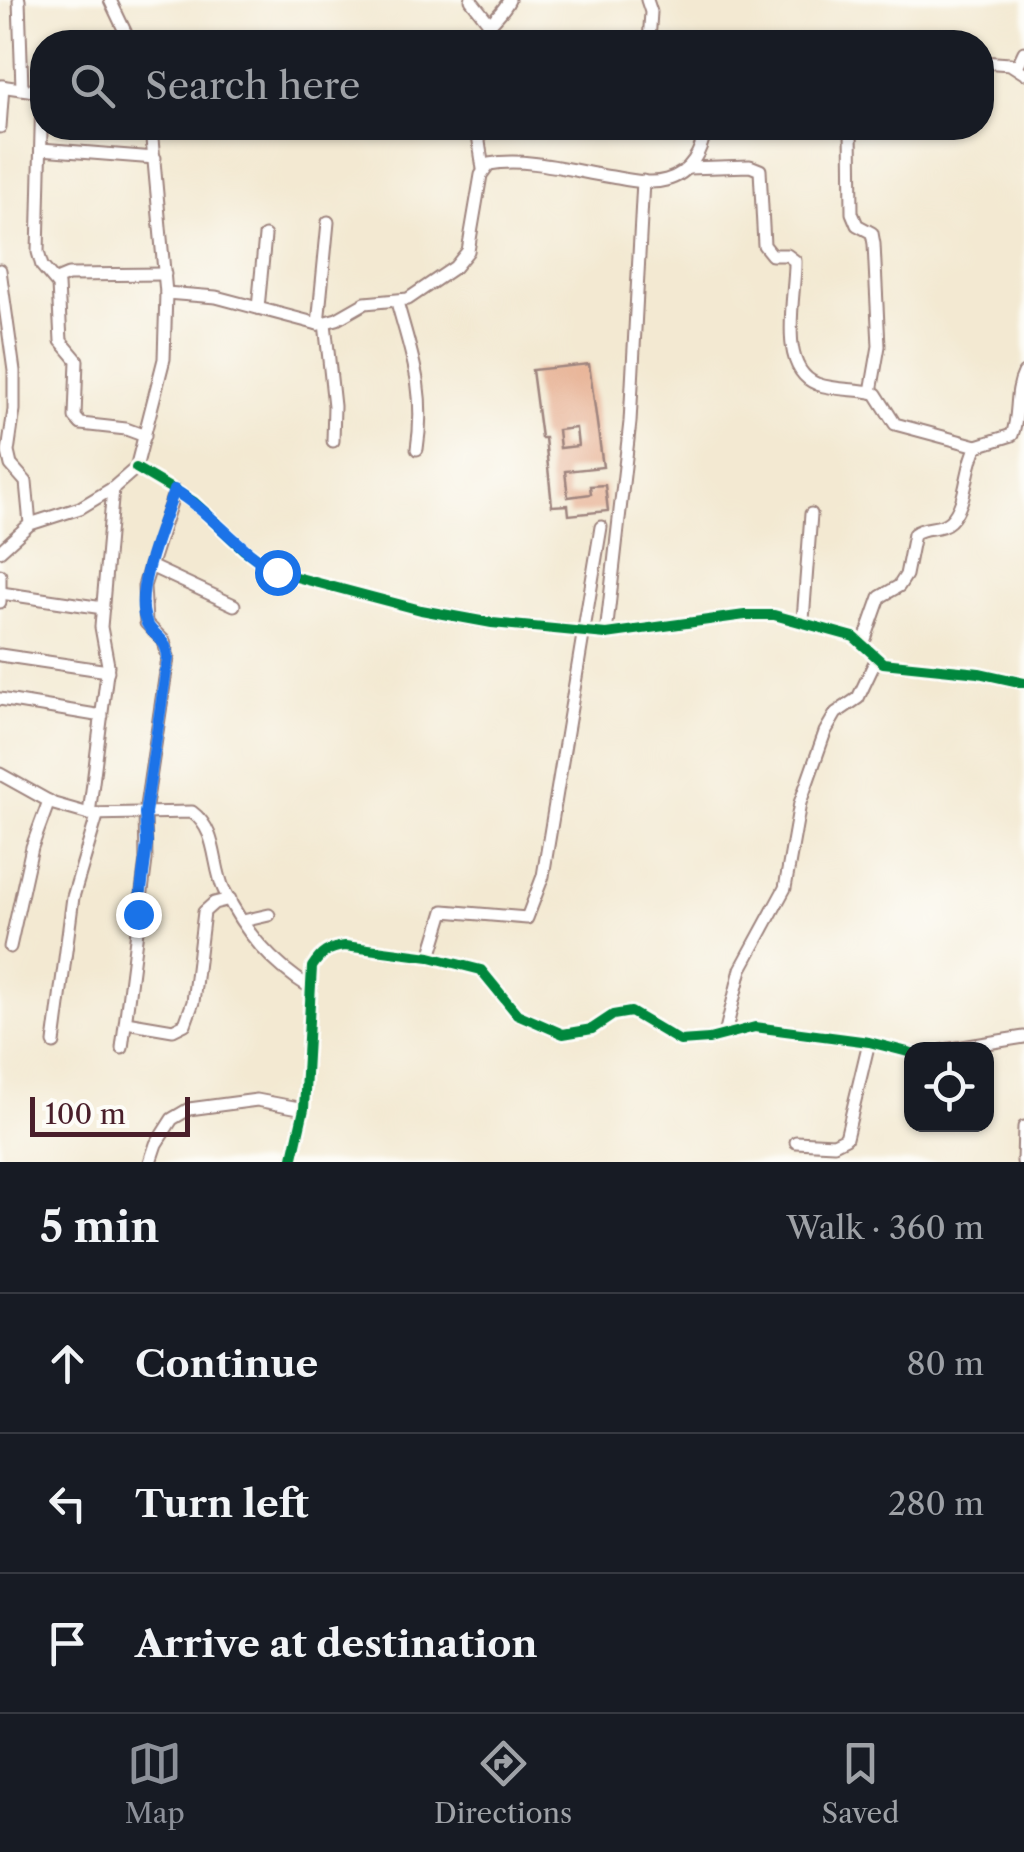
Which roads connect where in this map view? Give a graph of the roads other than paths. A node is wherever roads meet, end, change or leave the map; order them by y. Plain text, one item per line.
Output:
1 (19, 0) edge
2 (110, 0) edge
3 (471, 0) edge
4 (510, 0) edge
5 (647, 0) edge
6 (489, 22) junction
7 (124, 30) edge
8 (486, 30) edge
9 (650, 30) edge
10 (1024, 52) edge
11 (994, 64) edge
12 (1021, 70) edge
13 (2, 86) edge
14 (22, 88) junction
15 (30, 90) edge
16 (0, 127) edge
17 (41, 140) edge
18 (153, 140) edge
19 (479, 140) edge
20 (703, 140) edge
21 (851, 140) edge
22 (41, 149) junction
23 (155, 158) junction
24 (484, 168) junction
25 (688, 168) junction
26 (643, 181) junction
27 (328, 222) dead end
28 (265, 236) dead end
29 (0, 270) edge
30 (165, 274) junction
31 (56, 280) junction
32 (166, 293) junction
33 (397, 302) junction
34 (258, 308) junction
35 (321, 324) junction
36 (1024, 373) edge
37 (871, 392) junction
38 (146, 436) junction
39 (332, 441) dead end
40 (976, 446) junction
41 (418, 449) dead end
42 (136, 468) junction
43 (113, 488) junction
44 (174, 490) junction
45 (812, 514) dead end
46 (30, 524) junction
47 (601, 527) dead end
48 (0, 551) edge
49 (150, 566) junction
50 (0, 575) edge
51 (1, 593) edge
52 (0, 602) edge
53 (234, 605) dead end
54 (103, 608) junction
55 (802, 620) junction
56 (584, 633) junction
57 (606, 634) junction
58 (864, 642) junction
59 (0, 655) edge
60 (876, 660) junction
61 (108, 671) junction
62 (1024, 683) edge
63 (0, 699) edge
64 (102, 716) junction
65 (0, 774) edge
66 (49, 801) junction
67 (145, 813) junction
68 (93, 815) junction
69 (230, 899) junction
70 (269, 915) dead end
71 (242, 921) junction
72 (10, 947) dead end
73 (430, 957) junction
74 (311, 988) junction
75 (126, 1022) junction
76 (724, 1034) junction
77 (1024, 1037) edge
78 (869, 1042) junction
79 (993, 1042) edge
80 (54, 1043) dead end
81 (122, 1048) dead end
82 (904, 1052) edge
83 (304, 1109) junction
84 (1024, 1127) edge
85 (796, 1142) dead end
86 (150, 1162) edge
87 (292, 1162) edge
88 (1023, 1162) edge

1 - 14 street
2 - 7 street
3 - 6 street
4 - 6 street
5 - 9 street
6 - 8 street
10 - 12 street
11 - 12 street
13 - 14 street
13 - 16 street
14 - 15 street
17 - 22 street
18 - 23 street
19 - 24 street
20 - 25 street
21 - 37 street
22 - 23 street
22 - 31 street
23 - 30 street
24 - 26 street
24 - 33 street
25 - 26 street
25 - 37 street
26 - 57 street
27 - 35 street
28 - 34 street
29 - 46 street
30 - 31 street
30 - 32 street
31 - 38 street
32 - 34 street
32 - 38 street
33 - 35 street
33 - 41 street
34 - 35 street
35 - 39 street
36 - 40 street
37 - 40 street
38 - 42 street
40 - 58 street
42 - 43 street
42 - 44 street
43 - 46 street
43 - 54 street
44 - 49 street
44 - 56 street
45 - 55 street
46 - 48 street
47 - 56 street
49 - 53 street
49 - 67 street
50 - 51 street
51 - 52 street
51 - 54 street
54 - 61 street
55 - 57 street
55 - 58 street
56 - 57 street
56 - 73 street
58 - 60 street
59 - 61 street
60 - 62 street
60 - 76 street
61 - 64 street
63 - 64 street
64 - 68 street
65 - 66 street
66 - 68 street
66 - 72 street
67 - 68 street
67 - 69 street
67 - 75 street
68 - 80 street
69 - 71 street
69 - 75 street
70 - 71 street
71 - 74 street
73 - 74 street
73 - 76 street
74 - 83 street
75 - 81 street
76 - 78 street
77 - 79 street
78 - 82 street
78 - 85 street
83 - 86 street
83 - 87 street
84 - 88 street

